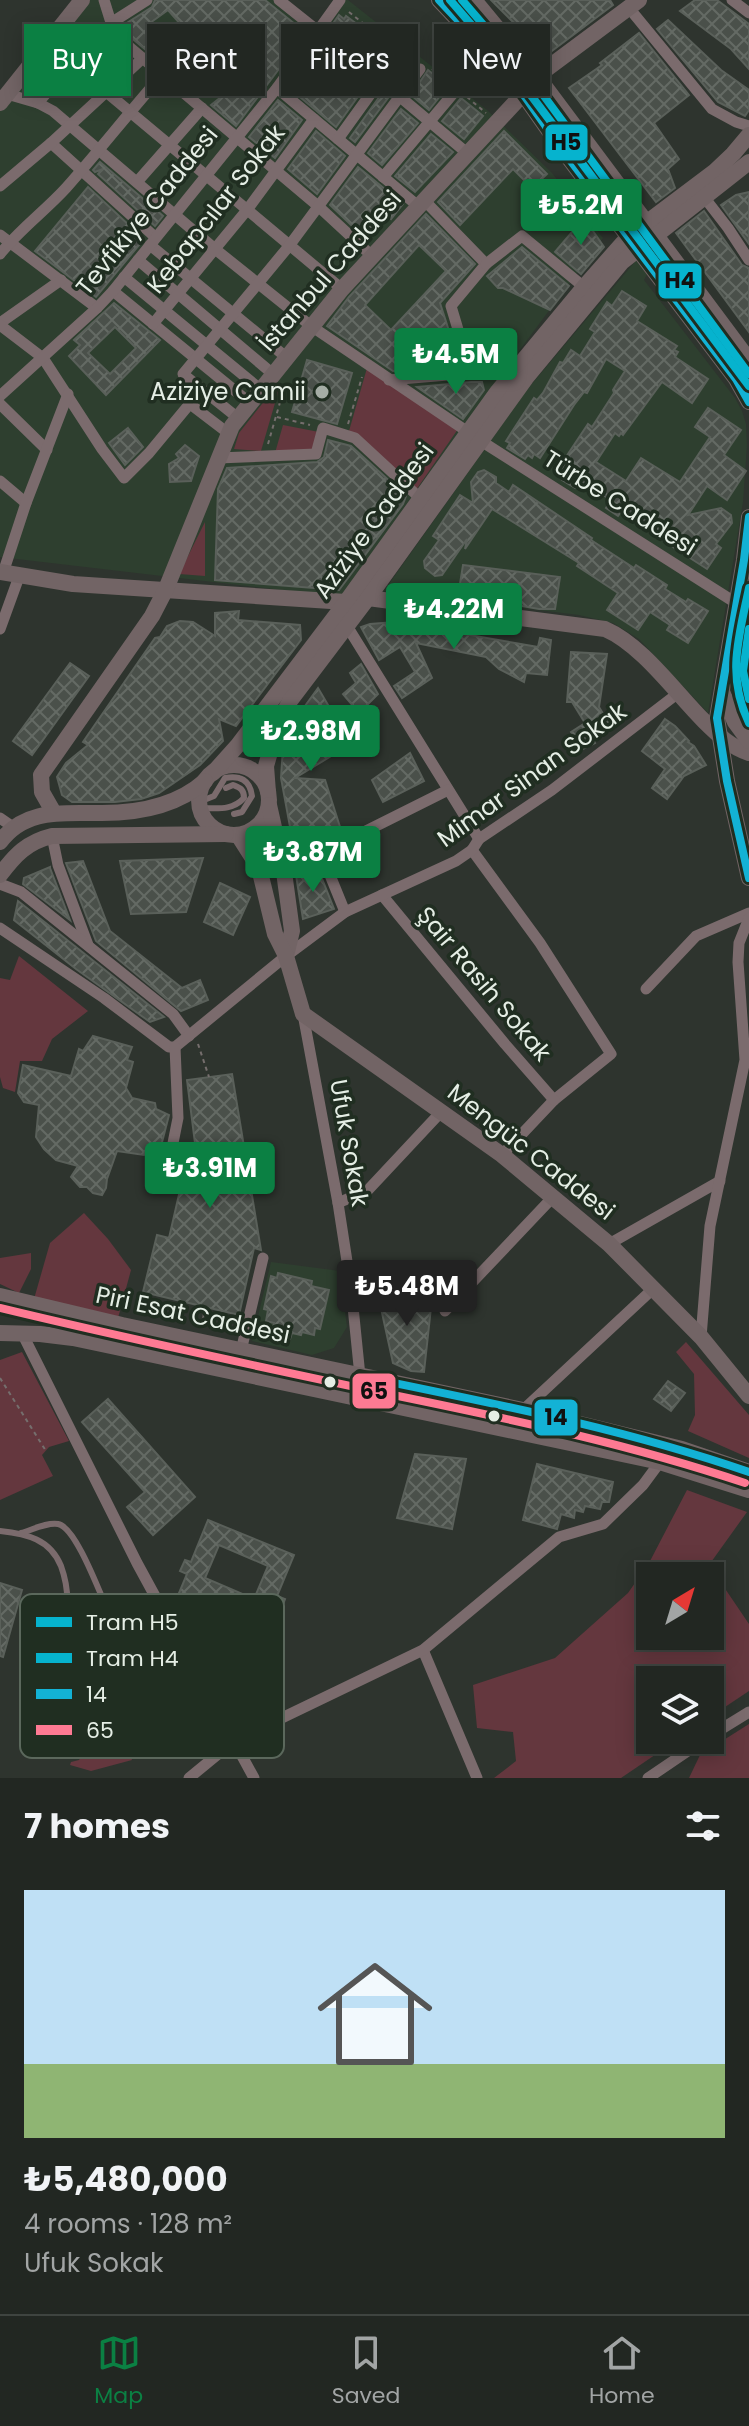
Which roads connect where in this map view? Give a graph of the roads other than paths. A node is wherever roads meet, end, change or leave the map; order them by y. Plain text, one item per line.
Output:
1 (82, 0) edge
2 (104, 0) edge
3 (147, 0) edge
4 (279, 0) edge
5 (340, 0) edge
6 (439, 0) edge
7 (474, 0) edge
8 (732, 0) edge
9 (626, 5) edge
10 (749, 13) edge
11 (111, 23) junction
12 (309, 24) edge
13 (323, 24) edge
14 (460, 24) edge
15 (494, 24) edge
16 (143, 58) junction
17 (147, 61) edge
18 (550, 66) edge
19 (131, 68) edge
20 (420, 69) dead end
21 (418, 72) edge
22 (281, 82) edge
23 (277, 88) junction
24 (147, 92) edge
25 (550, 93) edge
26 (44, 96) edge
27 (100, 96) edge
28 (111, 96) edge
29 (188, 96) edge
30 (369, 96) edge
31 (399, 96) joint
32 (451, 96) edge
33 (521, 96) edge
34 (524, 96) edge
35 (4, 98) edge
36 (38, 103) junction
37 (202, 108) junction
38 (130, 111) junction
39 (314, 119) junction
40 (430, 121) junction
41 (70, 124) junction
42 (749, 126) edge
43 (749, 135) edge
44 (236, 136) junction
45 (338, 139) junction
46 (51, 143) junction
47 (169, 145) junction
48 (98, 148) junction
49 (467, 153) junction
50 (356, 154) junction
51 (749, 162) edge
52 (81, 169) junction
53 (277, 171) junction
54 (206, 175) junction
55 (383, 177) junction
56 (137, 182) junction
57 (0, 186) edge
58 (704, 197) junction
59 (421, 203) junction
60 (318, 206) junction
61 (247, 210) junction
62 (174, 213) junction
63 (651, 228) junction
64 (5, 238) edge
65 (153, 241) junction
66 (634, 242) junction
67 (289, 246) junction
68 (215, 249) junction
69 (0, 254) edge
70 (372, 256) junction
71 (138, 260) junction
72 (749, 260) edge
73 (486, 264) junction
74 (124, 277) junction
75 (191, 279) junction
76 (61, 280) junction
77 (258, 284) junction
78 (584, 287) junction
79 (342, 289) junction
80 (113, 291) junction
81 (177, 295) junction
82 (97, 308) junction
83 (165, 310) junction
84 (233, 314) junction
85 (0, 324) edge
86 (153, 324) junction
87 (311, 326) junction
88 (219, 330) junction
89 (208, 345) junction
90 (43, 358) junction
91 (195, 359) junction
92 (749, 360) edge
93 (282, 368) junction
94 (471, 373) junction
95 (511, 375) junction
96 (388, 380) junction
97 (202, 389) junction
98 (260, 389) junction
99 (68, 394) junction
100 (0, 396) edge
101 (749, 402) edge
102 (250, 403) junction
103 (0, 404) edge
104 (190, 404) junction
105 (238, 418) junction
106 (228, 433) junction
107 (474, 436) junction
108 (47, 450) junction
109 (218, 458) junction
110 (0, 481) edge
111 (421, 499) junction
112 (26, 503) junction
113 (749, 517) edge
114 (1, 573) edge
115 (20, 574) junction
116 (166, 589) junction
117 (368, 598) junction
118 (346, 602) junction
119 (736, 603) junction
120 (347, 626) junction
121 (0, 629) edge
122 (720, 687) junction
123 (677, 694) junction
124 (718, 735) junction
125 (749, 741) edge
126 (749, 753) edge
127 (209, 777) junction
128 (226, 788) dead end
129 (448, 790) junction
130 (268, 798) junction
131 (200, 805) junction
132 (54, 813) junction
133 (234, 814) dead end
134 (7, 823) edge
135 (232, 835) junction
136 (52, 836) junction
137 (479, 839) junction
138 (0, 842) edge
139 (472, 850) junction
140 (321, 853) junction
141 (284, 872) junction
142 (0, 875) edge
143 (749, 878) edge
144 (0, 884) edge
145 (382, 895) junction
146 (345, 912) junction
147 (749, 916) edge
148 (0, 928) edge
149 (88, 946) junction
150 (286, 956) junction
151 (646, 989) dead end
152 (303, 1014) junction
153 (191, 1034) junction
154 (175, 1047) junction
155 (554, 1100) junction
156 (441, 1112) junction
157 (172, 1148) dead end
158 (502, 1155) junction
159 (720, 1181) junction
160 (553, 1197) junction
161 (338, 1203) junction
162 (609, 1244) junction
163 (263, 1258) dead end
164 (654, 1288) junction
165 (0, 1296) edge
166 (445, 1311) dead end
167 (0, 1333) edge
168 (22, 1333) junction
169 (701, 1337) junction
170 (241, 1351) junction
171 (360, 1376) junction
172 (749, 1396) edge
173 (523, 1410) junction
174 (660, 1462) junction
175 (749, 1472) edge
176 (749, 1490) edge
177 (0, 1531) edge
178 (21, 1533) junction
179 (67, 1594) edge
180 (100, 1594) edge
181 (154, 1594) edge
182 (423, 1650) junction
183 (749, 1712) edge
184 (284, 1717) edge
185 (724, 1727) edge
186 (683, 1754) edge
187 (213, 1758) edge
188 (243, 1758) edge
189 (189, 1778) edge
190 (254, 1778) edge
191 (477, 1778) edge
192 (648, 1778) edge

1 - 35 main road
2 - 11 street
3 - 11 street
4 - 12 street
5 - 13 street, Tevfikiye Caddesi
6 - 14 main road
7 - 15 main road
8 - 10 street
9 - 18 main road
9 - 42 street
11 - 16 street
16 - 17 street
16 - 19 street
20 - 21 street
22 - 23 street, Tevfikiye Caddesi
23 - 39 street
23 - 44 street, Tevfikiye Caddesi
24 - 38 street
25 - 63 main road
26 - 36 street
27 - 41 street
28 - 38 street
29 - 37 street
30 - 45 street
31 - 40 street
31 - 50 street
32 - 40 street
33 - 49 main road, İstanbul Caddesi
34 - 66 main road
35 - 36 street, Türbe Caddesi
36 - 41 street, Türbe Caddesi
37 - 44 street
37 - 47 street
38 - 47 street
38 - 48 street
39 - 45 street
39 - 53 street, Kebapcılar Sokak
40 - 49 street
40 - 55 street
41 - 46 street
41 - 48 street, Türbe Caddesi
43 - 63 main road, Aziziye Caddesi
44 - 53 street
44 - 54 street, Tevfikiye Caddesi
45 - 50 street
46 - 52 street
46 - 57 street
47 - 54 street
47 - 56 street
48 - 52 street
48 - 56 street, Türbe Caddesi
49 - 59 main road, İstanbul Caddesi
50 - 55 street
50 - 60 street
51 - 58 main road, Aziziye Caddesi
52 - 64 street
52 - 65 street
53 - 60 street
53 - 61 street, Kebapcılar Sokak
54 - 61 street
54 - 62 street, Tevfikiye Caddesi
55 - 59 street
56 - 62 street, Türbe Caddesi
58 - 63 main road, Aziziye Caddesi
58 - 72 street
59 - 70 main road, İstanbul Caddesi
59 - 73 street
60 - 67 street
60 - 70 street
61 - 67 street
61 - 68 street, Kebapcılar Sokak
62 - 65 street, Tevfikiye Caddesi
62 - 68 street, Türbe Caddesi
63 - 66 main road, Aziziye Caddesi
63 - 92 main road
64 - 69 street
64 - 76 street
65 - 71 street, Tevfikiye Caddesi
65 - 75 street
66 - 78 main road, Aziziye Caddesi
66 - 101 main road
66 - 107 main road, Aziziye Caddesi
67 - 77 street
67 - 79 street
68 - 75 street, Kebapcılar Sokak
68 - 77 street, Türbe Caddesi
70 - 79 main road, İstanbul Caddesi
71 - 74 street, Tevfikiye Caddesi
71 - 81 street
73 - 78 street
73 - 94 street
74 - 80 street, Tevfikiye Caddesi
74 - 83 street
75 - 81 street, Kebapcılar Sokak
75 - 84 street
76 - 82 street
76 - 85 street
77 - 84 street
77 - 87 street, Türbe Caddesi
78 - 95 main road, Aziziye Caddesi
79 - 87 main road, İstanbul Caddesi
80 - 82 street, Tevfikiye Caddesi
80 - 86 street
81 - 83 street, Kebapcılar Sokak
81 - 88 street
82 - 90 street, Tevfikiye Caddesi
83 - 86 street, Kebapcılar Sokak
83 - 89 street
84 - 88 street
84 - 93 street
85 - 90 street
86 - 91 street
87 - 93 main road, İstanbul Caddesi
87 - 96 street, Türbe Caddesi
88 - 89 street
88 - 93 street
89 - 91 street
89 - 98 street
90 - 99 street
90 - 100 street, Tevfikiye Caddesi
91 - 97 street
91 - 102 street
93 - 98 main road, İstanbul Caddesi
94 - 95 street
94 - 96 street
95 - 107 main road, Aziziye Caddesi
96 - 107 street, Türbe Caddesi
97 - 104 street
97 - 105 street
98 - 102 main road, İstanbul Caddesi
99 - 104 street
99 - 108 street
102 - 105 main road, İstanbul Caddesi
103 - 108 street
104 - 106 street
105 - 106 main road, İstanbul Caddesi
106 - 109 main road, İstanbul Caddesi
107 - 111 main road, Aziziye Caddesi
107 - 117 main road, Aziziye Caddesi
107 - 119 street, Türbe Caddesi
108 - 112 street
109 - 111 street
109 - 116 main road, İstanbul Caddesi
110 - 112 street
111 - 118 main road, Aziziye Caddesi
112 - 114 street
113 - 119 main road
114 - 115 main road
115 - 116 main road
115 - 121 street
116 - 118 main road
116 - 132 main road, İstanbul Caddesi
117 - 120 main road, Aziziye Caddesi
117 - 123 main road
118 - 127 main road, Aziziye Caddesi
119 - 122 main road
120 - 129 street
120 - 130 main road, Aziziye Caddesi
122 - 124 main road
122 - 125 main road
123 - 124 main road
123 - 137 street, Mimar Sinan Sokak
124 - 126 main road
124 - 143 main road
127 - 130 main road
127 - 131 main road
127 - 132 main road, Aziziye Caddesi
128 - 131 lane
129 - 137 street
129 - 140 street
130 - 135 main road
130 - 141 main road, Aziziye Caddesi
131 - 133 lane
131 - 135 main road
132 - 134 main road, Aziziye Caddesi
134 - 138 main road
135 - 136 main road
135 - 150 main road
136 - 142 main road
136 - 149 street
137 - 139 street, Mimar Sinan Sokak
139 - 145 street, Mimar Sinan Sokak
139 - 155 street
140 - 141 street
140 - 146 street
141 - 150 main road, Aziziye Caddesi
144 - 149 street
145 - 146 street, Mimar Sinan Sokak
145 - 155 street, Şair Rasih Sokak
146 - 150 street, Mimar Sinan Sokak
147 - 151 street
147 - 159 street
148 - 154 street
149 - 153 street
150 - 152 main road
150 - 153 street, Mimar Sinan Sokak
152 - 156 main road, Mengüc Caddesi
152 - 161 street, Ufuk Sokak
153 - 154 street, Mimar Sinan Sokak
154 - 157 street
155 - 158 street
156 - 158 main road, Mengüc Caddesi
156 - 161 street
158 - 160 main road, Mengüc Caddesi
159 - 162 street
159 - 169 street
160 - 162 main road, Mengüc Caddesi
160 - 166 street
161 - 171 street, Ufuk Sokak
162 - 164 main road, Mengüc Caddesi
163 - 170 street
164 - 169 main road, Mengüc Caddesi
164 - 173 street
165 - 170 main road, Piri Esat Caddesi
167 - 168 main road, Piri Esat Caddesi
168 - 174 main road, Piri Esat Caddesi
168 - 181 street
169 - 172 main road, Mengüc Caddesi
170 - 171 main road, Piri Esat Caddesi
171 - 173 main road, Piri Esat Caddesi
173 - 175 main road, Piri Esat Caddesi
174 - 176 main road, Piri Esat Caddesi
174 - 182 street
177 - 178 lane
178 - 179 lane
178 - 180 lane
182 - 184 street
182 - 191 street
183 - 185 street
186 - 192 street
187 - 189 street
188 - 190 street

